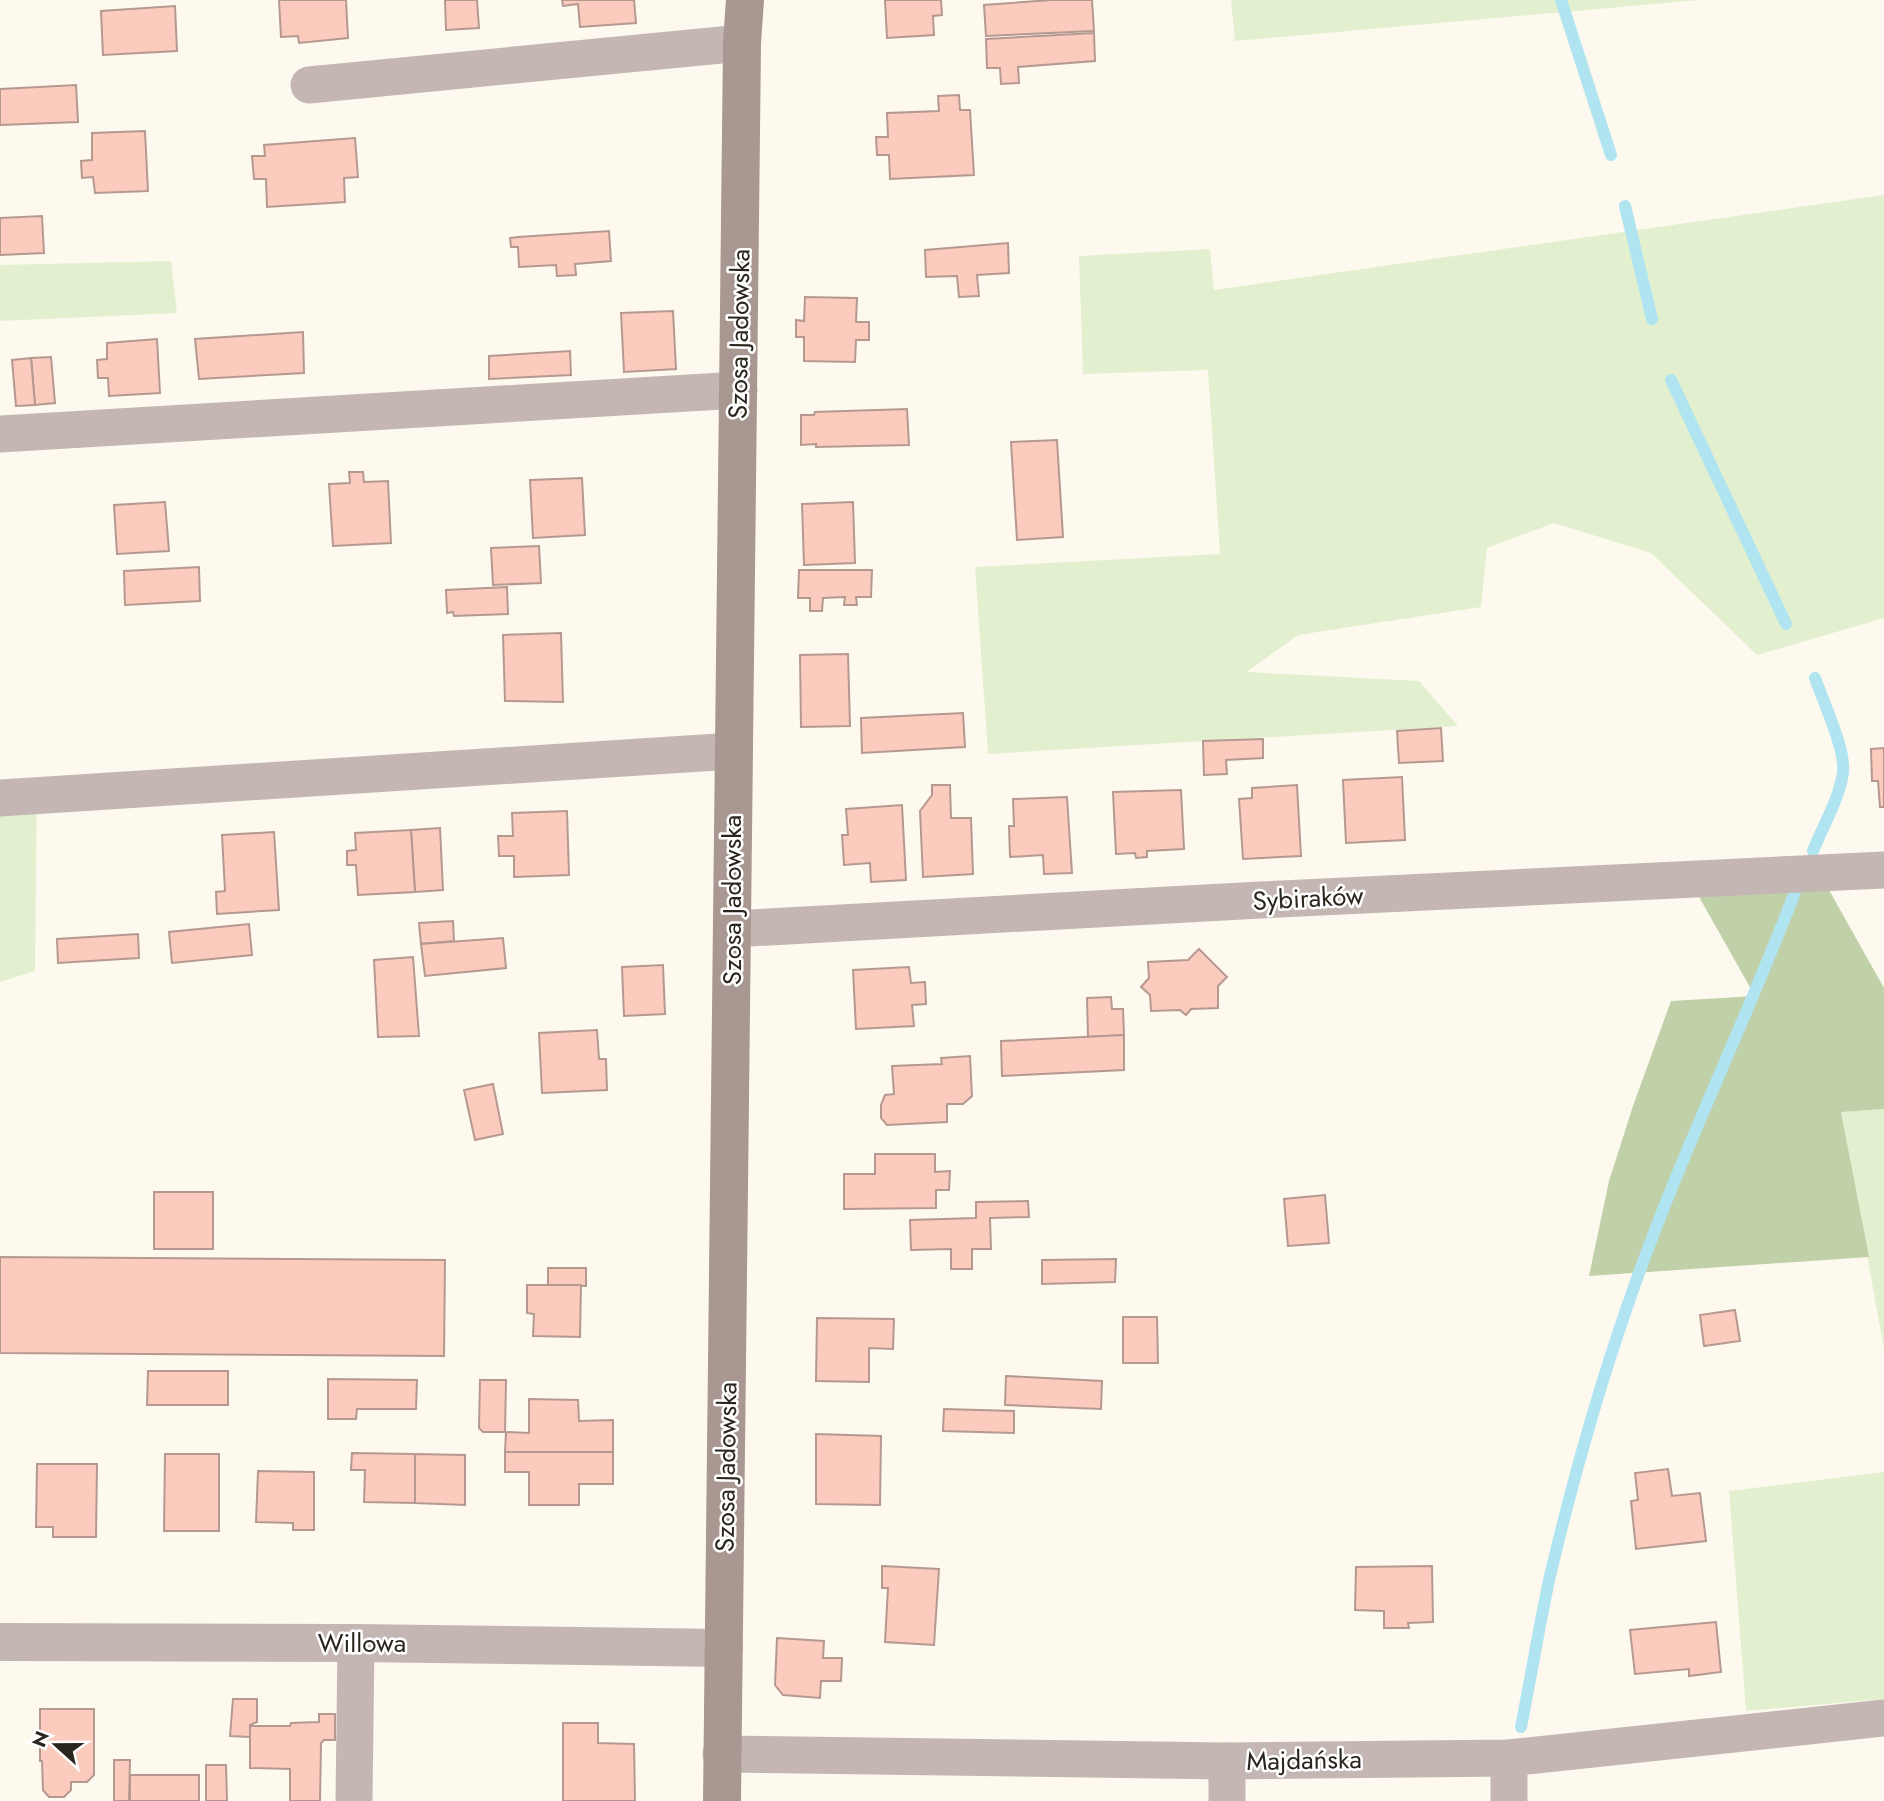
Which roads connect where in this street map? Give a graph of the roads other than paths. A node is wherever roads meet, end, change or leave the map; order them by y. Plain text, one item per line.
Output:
1 (745, 0) edge
2 (742, 43) junction
3 (309, 85) dead end
4 (739, 390) junction
5 (0, 434) edge
6 (733, 751) junction
7 (0, 798) edge
8 (1884, 870) edge
9 (732, 929) junction
10 (0, 1642) edge
11 (356, 1643) junction
12 (724, 1648) junction
13 (1884, 1718) edge
14 (721, 1754) junction
15 (1509, 1758) junction
16 (1227, 1761) junction
17 (354, 1801) edge
18 (722, 1801) edge
19 (1227, 1801) edge
20 (1509, 1801) edge

1 - 2 main road, Szosa Jadowska
2 - 3 street
2 - 4 main road, Szosa Jadowska
4 - 5 street
4 - 6 main road, Szosa Jadowska
6 - 7 street
6 - 9 main road, Szosa Jadowska
8 - 9 street, Sybiraków
9 - 12 main road, Szosa Jadowska
10 - 11 street, Willowa
11 - 12 street, Willowa
11 - 17 street
12 - 14 main road, Szosa Jadowska
13 - 15 street, Majdańska
14 - 16 street, Majdańska
14 - 18 main road, Szosa Jadowska
15 - 16 street, Majdańska
15 - 20 street
16 - 19 street

